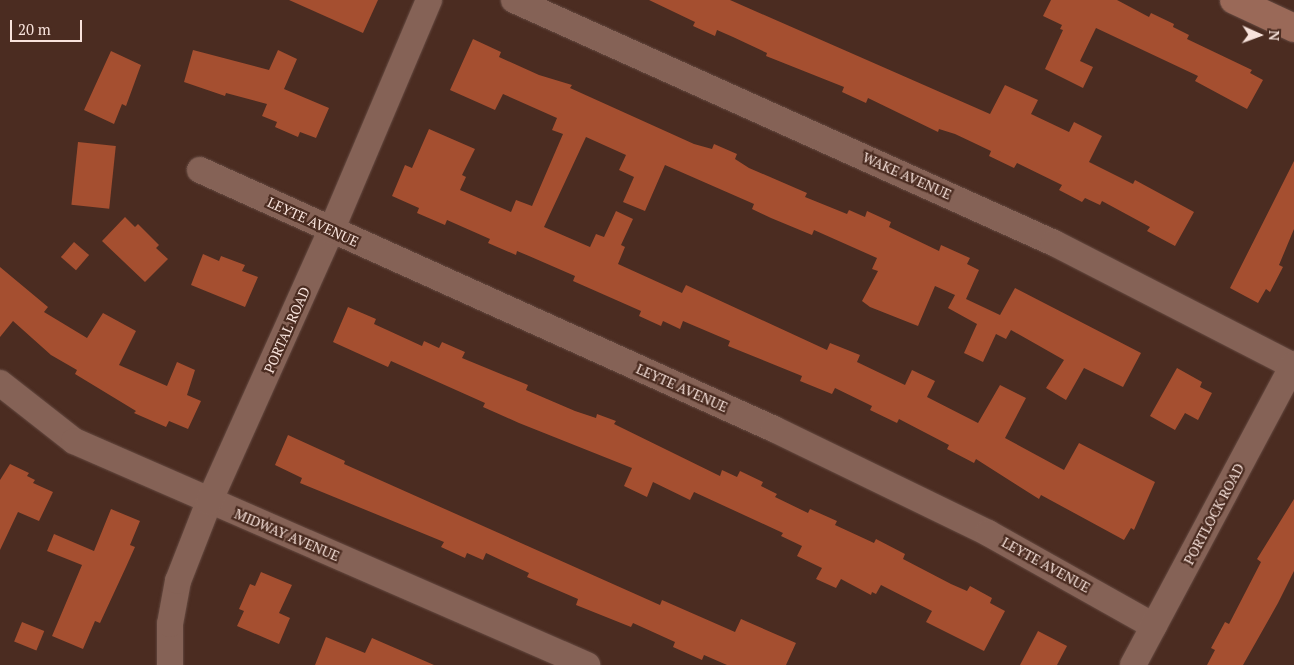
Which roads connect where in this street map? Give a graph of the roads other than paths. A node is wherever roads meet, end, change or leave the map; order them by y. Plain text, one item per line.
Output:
1 (429, 0) edge
2 (514, 0) edge
3 (1234, 0) edge
4 (1294, 28) edge
5 (200, 170) dead end
6 (331, 231) junction
7 (1293, 365) edge
8 (0, 383) edge
9 (210, 502) junction
10 (1154, 626) junction
11 (170, 665) edge
12 (586, 665) edge
13 (1133, 665) edge

1 - 6 street, PORTAL ROAD
2 - 7 street, WAKE AVENUE
3 - 4 main road
5 - 6 street, LEYTE AVENUE
6 - 9 street, PORTAL ROAD
6 - 10 street, LEYTE AVENUE
7 - 10 street, PORTLOCK ROAD
8 - 9 street, MIDWAY AVENUE
9 - 11 street, PORTAL ROAD
9 - 12 street, MIDWAY AVENUE
10 - 13 street, PORTLOCK ROAD

